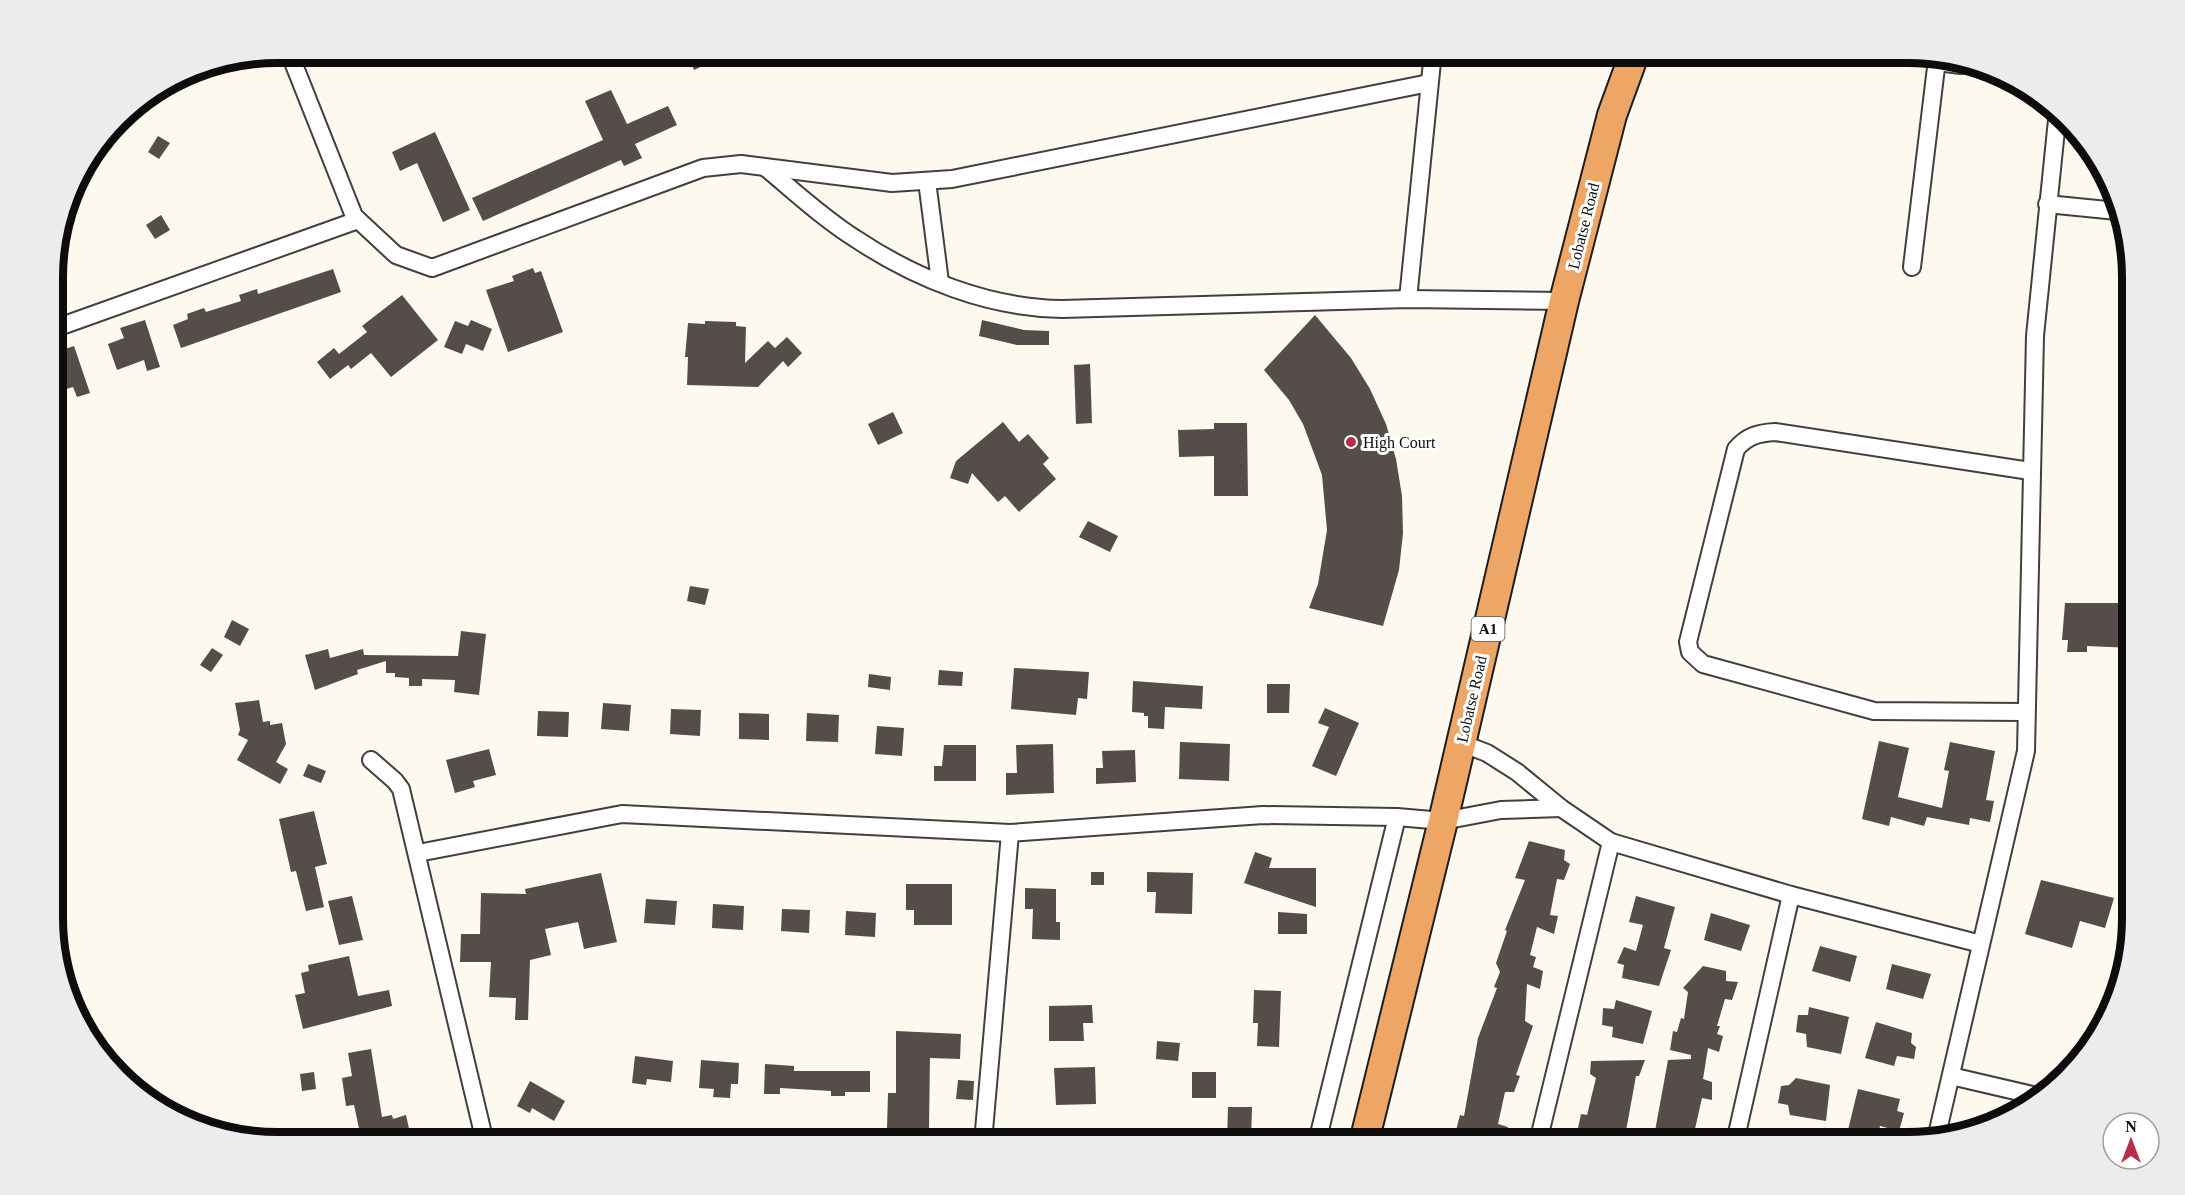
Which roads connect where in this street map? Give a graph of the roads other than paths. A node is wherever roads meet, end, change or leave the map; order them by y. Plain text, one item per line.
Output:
1 (294, 63) edge
2 (1432, 63) edge
3 (1619, 63) edge
4 (1631, 63) edge
5 (1937, 65) edge
6 (1429, 84) junction
7 (1612, 115) junction
8 (2056, 123) edge
9 (765, 167) junction
10 (927, 182) junction
11 (2047, 204) junction
12 (2112, 210) edge
13 (358, 220) junction
14 (1912, 267) dead end
15 (940, 282) junction
16 (1408, 299) junction
17 (1564, 301) junction
18 (63, 325) edge
19 (2031, 471) junction
20 (2026, 712) junction
21 (1461, 743) junction
22 (371, 760) dead end
23 (1561, 808) junction
24 (1396, 817) junction
25 (1443, 821) junction
26 (1010, 833) junction
27 (1611, 842) junction
28 (418, 853) junction
29 (1791, 895) junction
30 (1981, 944) junction
31 (1951, 1076) junction
32 (2029, 1094) edge
33 (1938, 1130) edge
34 (483, 1132) edge
35 (984, 1132) edge
36 (1319, 1132) edge
37 (1366, 1132) edge
38 (1540, 1132) edge
39 (1737, 1132) edge

1 - 13 street
2 - 6 street
3 - 7 highway, Lobatse Road / A1
4 - 7 highway, Lobatse Road / A1
5 - 14 street
6 - 10 street
6 - 16 street
7 - 17 highway, Lobatse Road / A1
8 - 11 street
9 - 10 street
9 - 13 street
9 - 15 street
10 - 15 street
11 - 12 street
11 - 19 street
13 - 18 street
15 - 16 street
16 - 17 street
17 - 21 highway, Lobatse Road / A1
19 - 20 street
19 - 20 street
20 - 30 street
21 - 23 street
21 - 25 highway, Lobatse Road / A1
22 - 28 street
23 - 25 street
23 - 27 street
24 - 25 street
24 - 26 street
24 - 36 street
25 - 37 highway, Lobatse Road / A1
26 - 28 street
26 - 35 street
27 - 29 street
27 - 38 street
28 - 34 street
29 - 30 street
29 - 39 street
30 - 31 street
31 - 32 street
31 - 33 street

